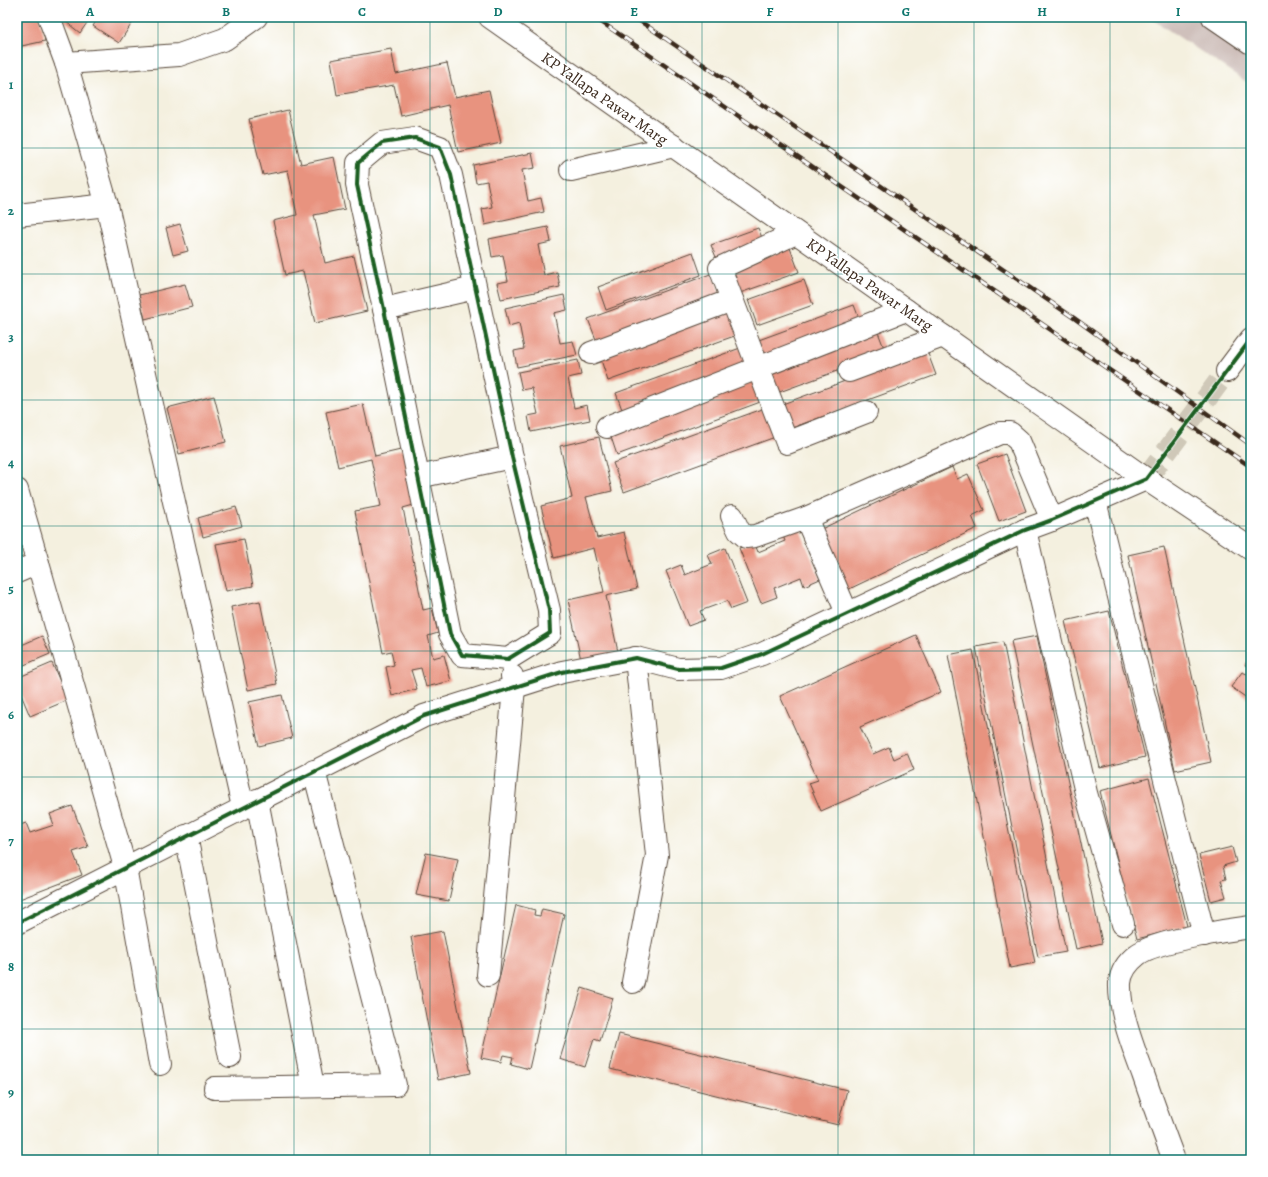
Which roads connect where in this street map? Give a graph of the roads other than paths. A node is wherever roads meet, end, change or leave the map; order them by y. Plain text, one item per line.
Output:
1 (49, 17) edge
2 (256, 17) edge
3 (490, 17) edge
4 (1213, 17) edge
5 (1251, 43) edge
6 (66, 63) junction
7 (674, 146) junction
8 (571, 170) dead end
9 (107, 205) junction
10 (17, 215) edge
11 (796, 233) junction
12 (474, 288) junction
13 (732, 300) junction
14 (384, 309) junction
15 (906, 310) junction
16 (943, 336) junction
17 (1251, 338) edge
18 (591, 353) dead end
19 (758, 368) junction
20 (849, 371) dead end
21 (1227, 371) tunnel mouth
22 (866, 412) dead end
23 (607, 427) dead end
24 (512, 457) junction
25 (418, 477) junction
26 (1146, 479) junction
27 (17, 490) edge
28 (1095, 501) junction
29 (732, 516) dead end
30 (806, 518) junction
31 (1052, 520) junction
32 (1025, 530) junction
33 (1251, 549) edge
34 (38, 563) junction
35 (17, 572) edge
36 (847, 613) junction
37 (636, 658) junction
38 (508, 659) junction
39 (514, 688) junction
40 (314, 771) junction
41 (250, 804) junction
42 (186, 836) junction
43 (125, 867) junction
44 (17, 923) edge
45 (1123, 924) dead end
46 (1251, 927) edge
47 (1204, 935) junction
48 (488, 975) dead end
49 (633, 982) dead end
50 (230, 1057) dead end
51 (160, 1064) dead end
52 (313, 1086) junction
53 (215, 1088) dead end
54 (1174, 1160) edge

1 - 6 street
2 - 6 street
3 - 7 street, KP Yallapa Pawar Marg
4 - 5 street
6 - 9 street
7 - 8 street
7 - 11 street, KP Yallapa Pawar Marg
9 - 10 street
9 - 41 street
11 - 13 street
11 - 15 street, KP Yallapa Pawar Marg
12 - 14 street
12 - 14 street
12 - 24 street
13 - 18 street
13 - 19 street
14 - 25 street
15 - 16 street, KP Yallapa Pawar Marg
15 - 19 street
16 - 20 street
16 - 26 street, KP Yallapa Pawar Marg
17 - 21 street
19 - 22 street
19 - 23 street
24 - 25 street
24 - 38 street
25 - 38 street
26 - 28 street
26 - 33 street, KP Yallapa Pawar Marg
27 - 34 street
28 - 31 street
28 - 47 street
29 - 30 street
30 - 31 street
30 - 36 street
31 - 32 street
32 - 36 street
32 - 45 street
34 - 35 street
34 - 43 street
36 - 37 street
37 - 39 street
37 - 49 street
38 - 39 street
39 - 40 street
39 - 48 street
40 - 41 street
40 - 52 street
41 - 42 street
41 - 52 street
42 - 43 street
42 - 50 street
43 - 44 street
43 - 51 street
46 - 47 street
47 - 54 street
52 - 53 street

